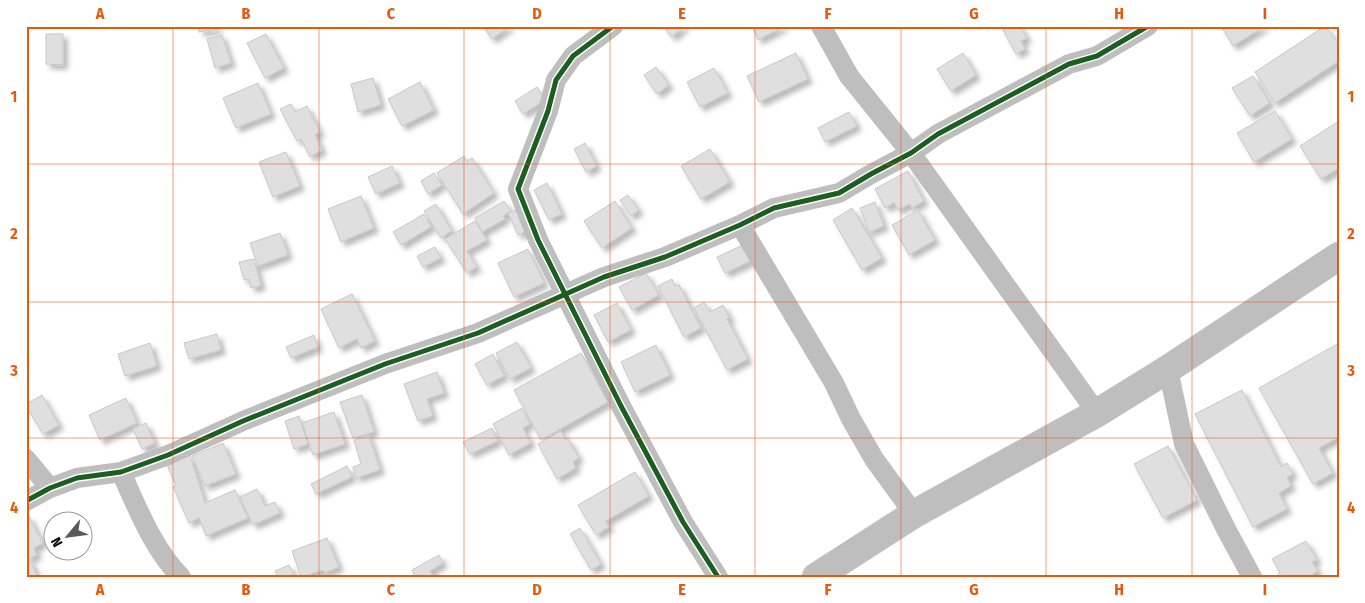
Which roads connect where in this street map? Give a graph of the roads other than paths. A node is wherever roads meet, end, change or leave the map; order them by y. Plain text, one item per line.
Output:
1 (613, 26) edge
2 (821, 26) edge
3 (1148, 26) edge
4 (911, 153) junction
5 (740, 225) junction
6 (1339, 256) edge
7 (566, 294) junction
8 (1168, 369) junction
9 (1096, 413) junction
10 (26, 459) edge
11 (121, 472) junction
12 (50, 488) junction
13 (26, 501) edge
14 (914, 514) junction
15 (181, 577) edge
16 (718, 577) edge
17 (816, 577) edge
18 (1252, 577) edge

1 - 7 street
2 - 4 street
3 - 4 street
4 - 5 street
4 - 9 street
5 - 7 street
5 - 14 street
6 - 8 main road
7 - 11 street
7 - 16 street
8 - 9 main road
8 - 18 street
9 - 14 main road
10 - 12 street
11 - 12 street
11 - 15 street
12 - 13 street
14 - 17 main road

